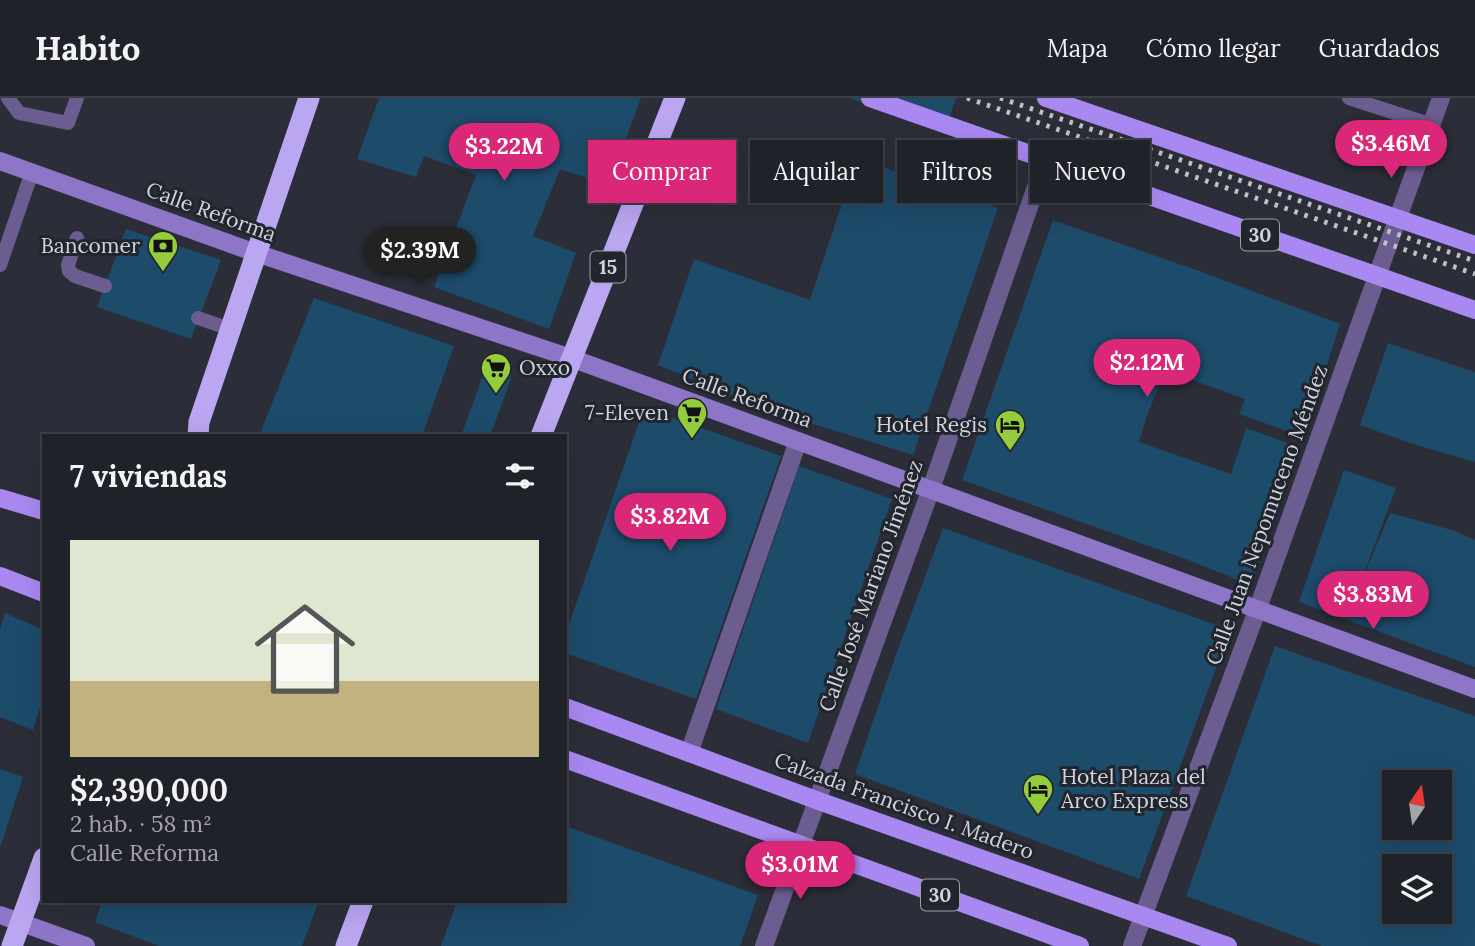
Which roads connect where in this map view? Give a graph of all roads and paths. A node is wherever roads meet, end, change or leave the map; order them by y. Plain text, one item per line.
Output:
1 (8, 98) edge
2 (77, 98) edge
3 (309, 98) edge
4 (675, 98) edge
5 (870, 98) edge
6 (1046, 98) edge
7 (1349, 98) edge
8 (1441, 98) edge
9 (1074, 103) edge
10 (1432, 125) junction
11 (1030, 156) edge
12 (0, 161) edge
13 (32, 172) junction
14 (1150, 197) edge
15 (1030, 203) edge
16 (1398, 219) junction
17 (77, 238) dead end
18 (1475, 246) edge
19 (256, 253) junction
20 (0, 265) edge
21 (1377, 275) junction
22 (105, 286) dead end
23 (1475, 310) edge
24 (198, 318) dead end
25 (229, 330) junction
26 (571, 358) junction
27 (195, 431) edge
28 (542, 434) edge
29 (798, 441) junction
30 (931, 489) junction
31 (0, 498) edge
32 (42, 511) edge
33 (0, 576) edge
34 (42, 592) edge
35 (1258, 608) junction
36 (1475, 690) edge
37 (567, 708) edge
38 (689, 753) junction
39 (567, 761) edge
40 (816, 800) junction
41 (801, 844) junction
42 (42, 863) edge
43 (362, 903) edge
44 (0, 915) edge
45 (1142, 915) junction
46 (20, 923) junction
47 (12, 946) edge
48 (86, 946) edge
49 (346, 946) edge
50 (764, 946) edge
51 (1080, 946) edge
52 (1132, 946) edge
53 (1228, 946) edge

1 - 2 lane
3 - 19 highway
4 - 26 highway, 15
5 - 11 main road, 30
6 - 9 main road
7 - 10 lane
8 - 10 street, Calle Juan Nepomuceno Méndez
9 - 16 main road
10 - 16 street, Calle Juan Nepomuceno Méndez
12 - 13 street, Calle Reforma
13 - 19 street, Calle Reforma
13 - 20 lane
14 - 21 main road, 30
15 - 30 street, Calle José Mariano Jiménez
16 - 18 main road
16 - 21 street, Calle Juan Nepomuceno Méndez
17 - 22 lane
19 - 25 highway
19 - 26 street, Calle Reforma
21 - 23 main road, 30
21 - 35 street, Calle Juan Nepomuceno Méndez
24 - 25 lane
25 - 27 highway
26 - 28 highway, 15
26 - 29 street, Calle Reforma
29 - 30 street, Calle Reforma
29 - 38 street
30 - 35 street, Calle Reforma
30 - 40 street, Calle José Mariano Jiménez
31 - 32 main road
33 - 34 main road
35 - 36 street, Calle Reforma
35 - 45 street, Calle Juan Nepomuceno Méndez
37 - 38 main road, Calzada Francisco I. Madero / 30
38 - 40 main road, Calzada Francisco I. Madero / 30
39 - 41 main road, 30
40 - 41 street, Calle José Mariano Jiménez
40 - 45 main road, Calzada Francisco I. Madero / 30
41 - 50 street, Calle José Mariano Jiménez
41 - 51 main road, 30
42 - 46 highway
43 - 49 highway
44 - 46 street
45 - 52 street, Calle Juan Nepomuceno Méndez
45 - 53 main road, Calzada Francisco I. Madero / 30
46 - 47 highway
46 - 48 street

